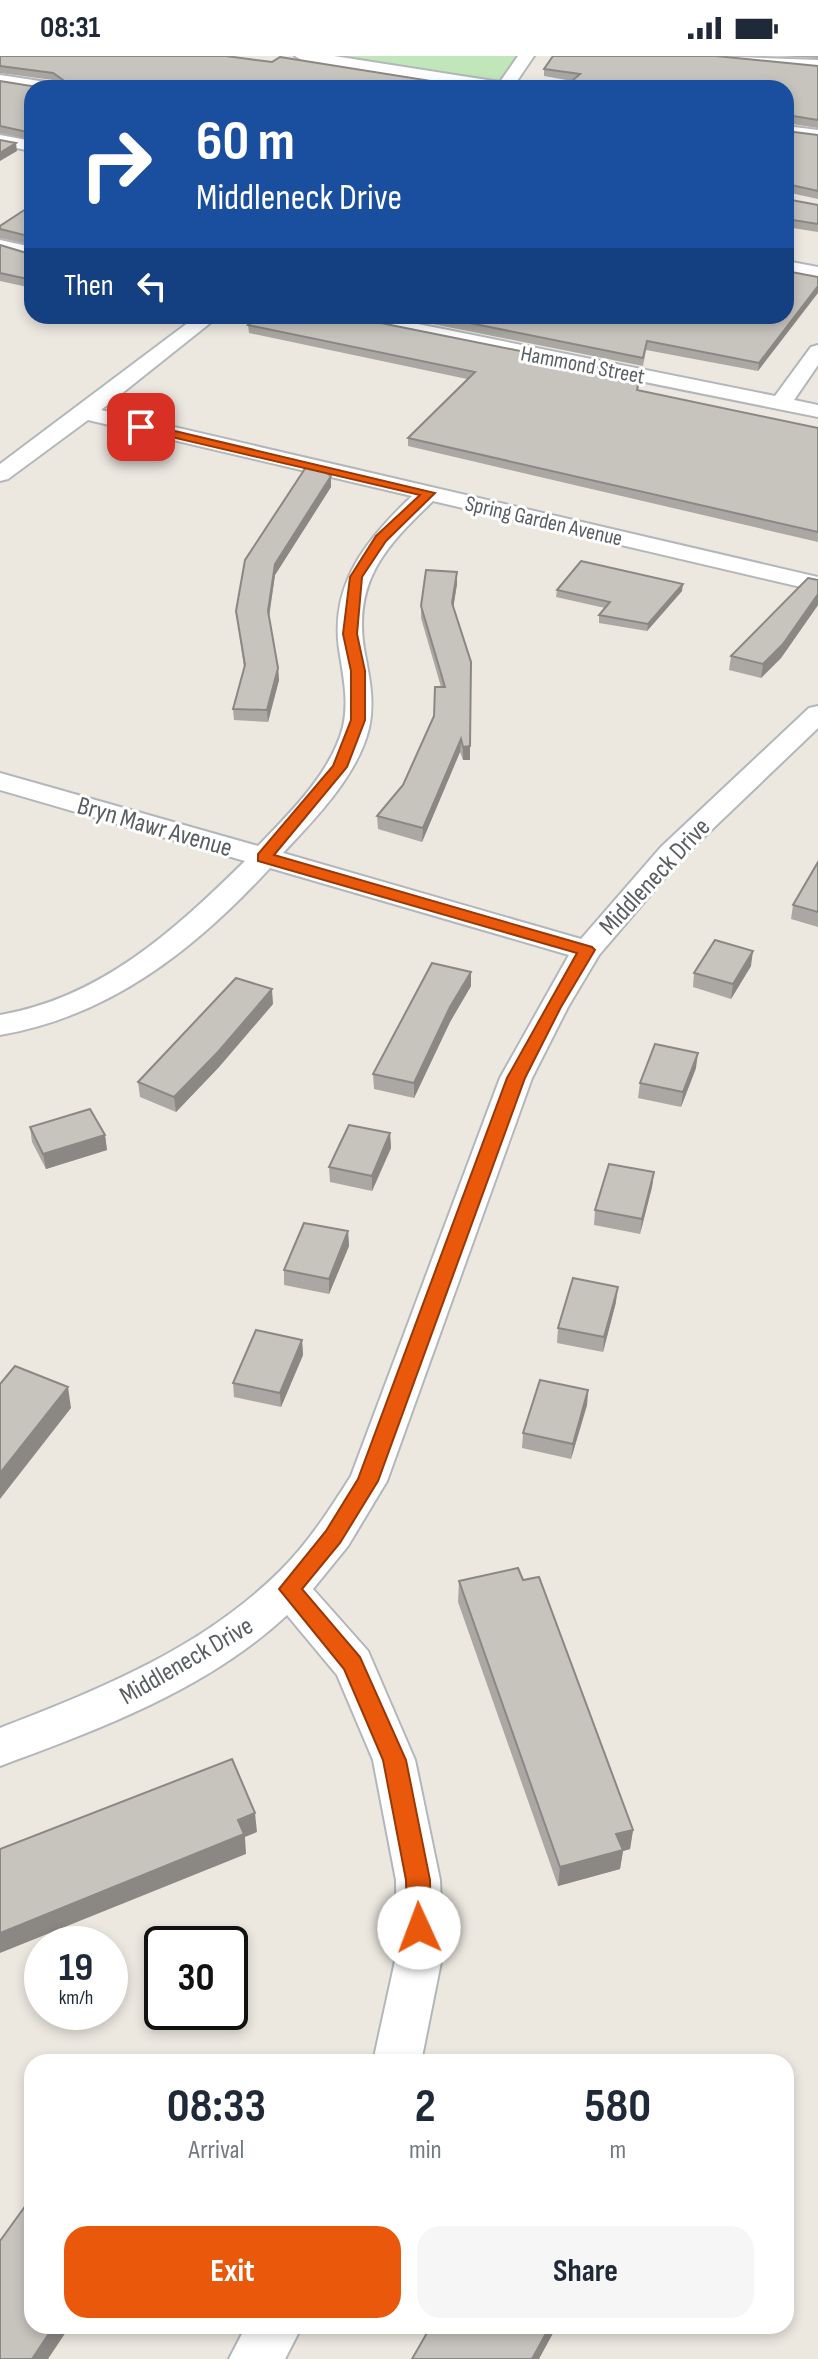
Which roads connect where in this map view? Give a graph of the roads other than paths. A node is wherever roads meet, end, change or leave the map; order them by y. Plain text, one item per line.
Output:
1 (526, 56) edge
2 (717, 56) edge
3 (315, 57) edge
4 (818, 65) edge
5 (0, 80) edge
6 (455, 80) edge
7 (510, 80) edge
8 (24, 84) edge
9 (794, 132) edge
10 (818, 135) edge
11 (0, 140) edge
12 (24, 144) edge
13 (2, 248) edge
14 (24, 252) edge
15 (794, 268) edge
16 (818, 273) edge
17 (199, 324) edge
18 (387, 324) edge
19 (818, 351) edge
20 (780, 404) junction
21 (818, 411) edge
22 (84, 413) junction
23 (0, 474) edge
24 (429, 493) junction
25 (818, 584) edge
26 (818, 714) edge
27 (0, 781) edge
28 (264, 857) junction
29 (587, 950) junction
30 (0, 1025) edge
31 (289, 1589) junction
32 (0, 1747) edge
33 (399, 2054) edge
34 (271, 2334) edge
35 (255, 2359) edge

1 - 7 street
2 - 4 street
3 - 6 street
5 - 8 street
9 - 10 street
11 - 12 street
13 - 14 street
15 - 16 street
17 - 22 street
18 - 20 street, Hammond Street
19 - 20 street
20 - 21 street, Hammond Street
22 - 23 street
22 - 24 street, Spring Garden Avenue
24 - 25 street, Spring Garden Avenue
24 - 28 street
26 - 29 street, Middleneck Drive
27 - 28 street, Bryn Mawr Avenue
28 - 29 street, Bryn Mawr Avenue
28 - 30 street
29 - 31 street, Middleneck Drive
31 - 32 street, Middleneck Drive
31 - 33 street
34 - 35 street

